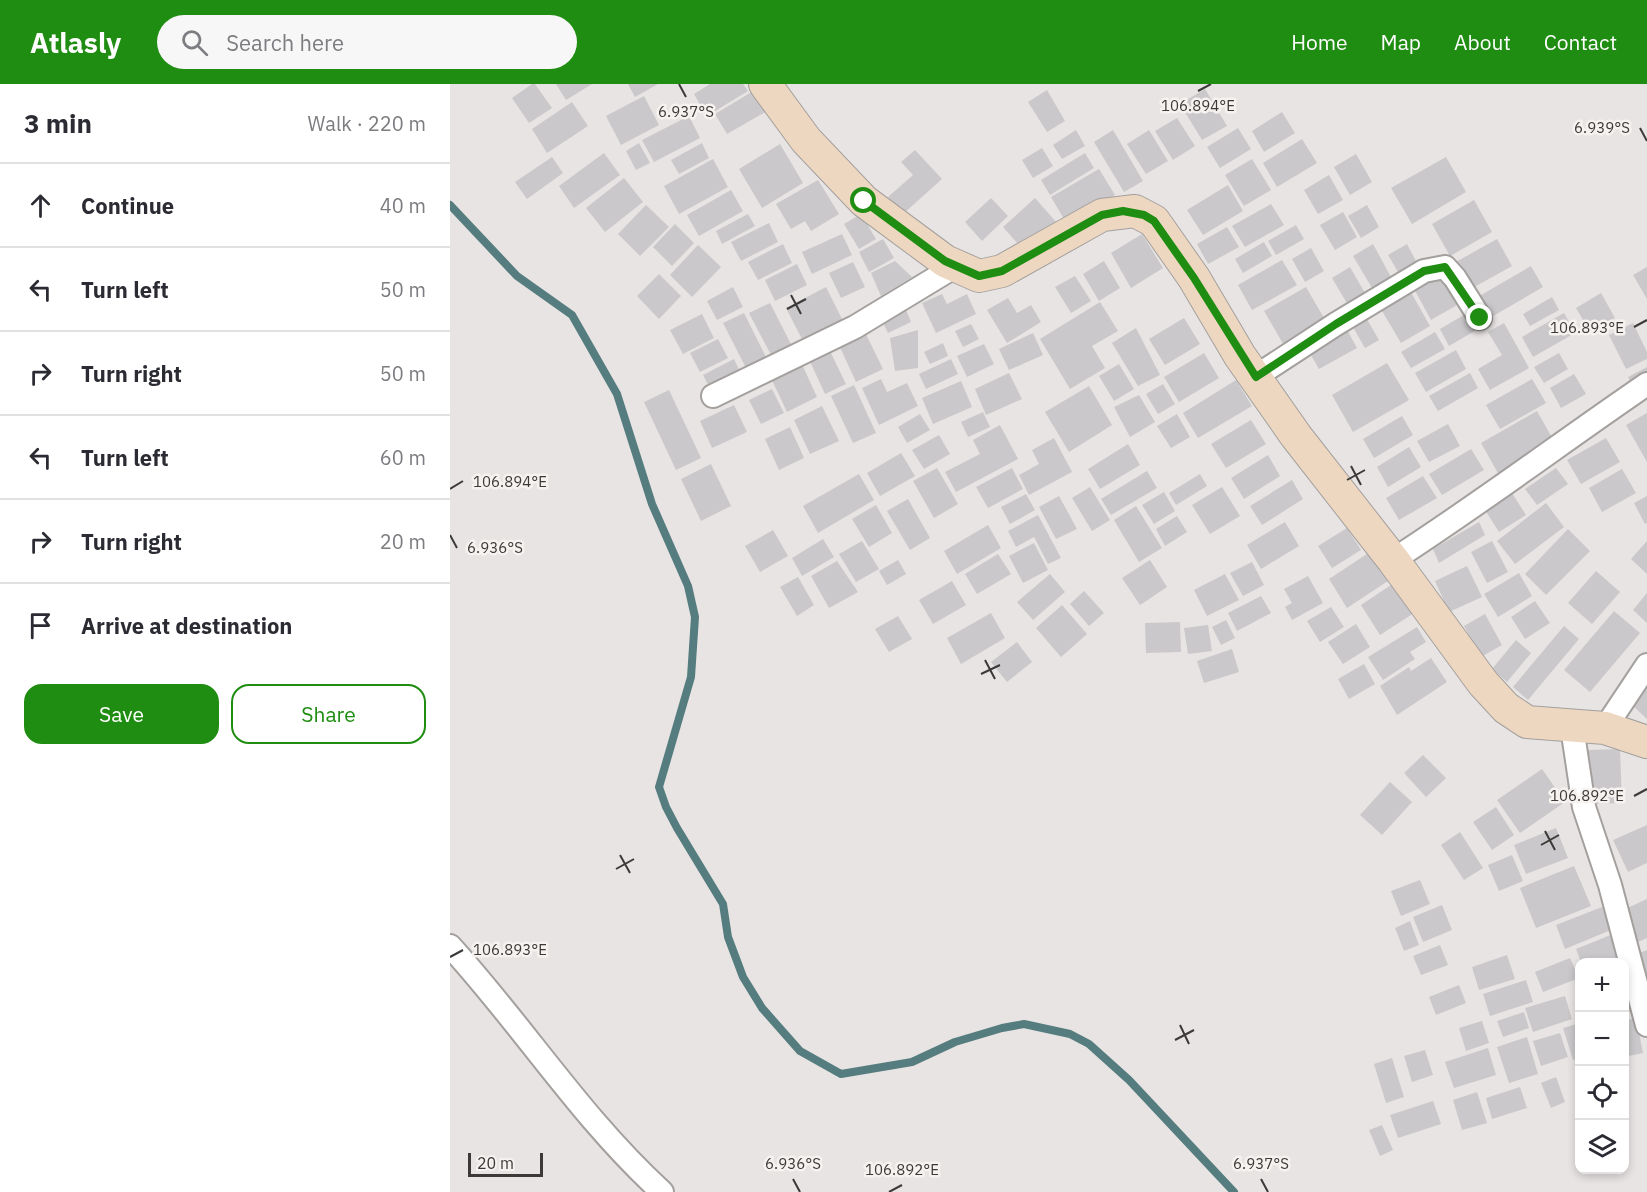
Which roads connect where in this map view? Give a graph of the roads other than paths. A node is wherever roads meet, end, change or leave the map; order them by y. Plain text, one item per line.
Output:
1 (765, 84) edge
2 (954, 267) junction
3 (1480, 318) dead end
4 (1256, 377) junction
5 (1647, 384) edge
6 (713, 396) dead end
7 (1394, 560) junction
8 (1647, 665) edge
9 (1572, 727) junction
10 (1605, 728) junction
11 (1647, 742) edge
12 (450, 946) edge
13 (1647, 1025) edge
14 (662, 1192) edge

1 - 2 street
2 - 4 street
2 - 6 street
3 - 4 street
4 - 7 street
5 - 7 street
7 - 9 street
8 - 10 street
9 - 10 street
9 - 13 street
10 - 11 street
12 - 14 street

